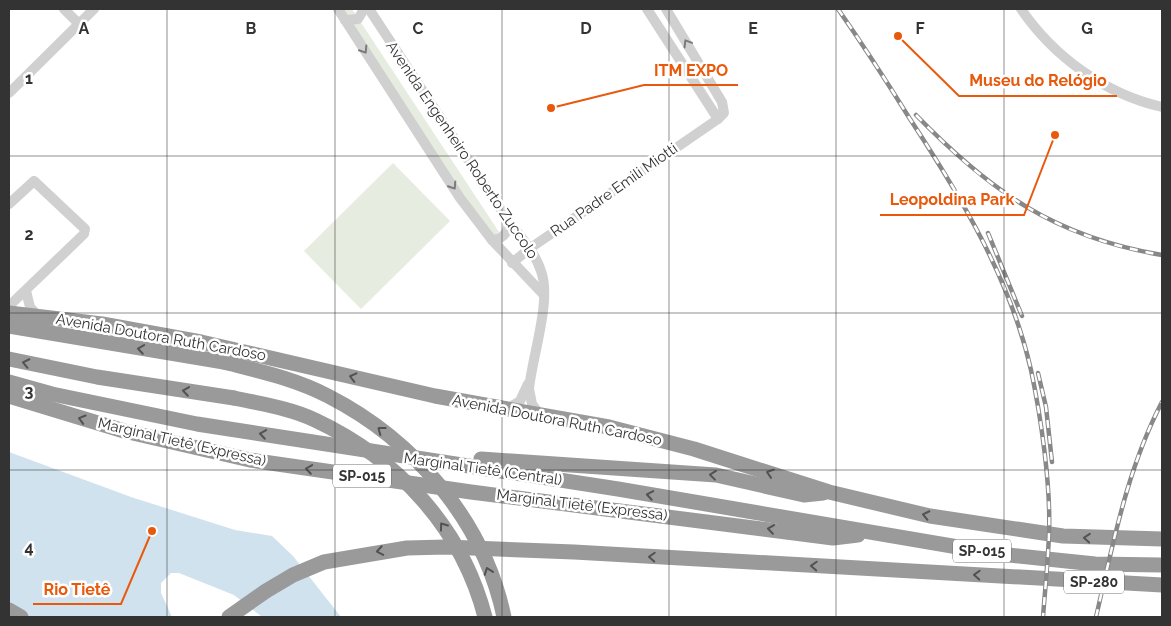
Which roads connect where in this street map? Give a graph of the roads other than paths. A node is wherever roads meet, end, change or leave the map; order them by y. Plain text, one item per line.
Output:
1 (64, 9) edge
2 (94, 9) edge
3 (338, 9) edge
4 (364, 9) edge
5 (370, 9) edge
6 (648, 9) edge
7 (666, 9) edge
8 (1021, 9) edge
9 (345, 20) junction
10 (79, 24) junction
11 (9, 93) edge
12 (1162, 107) edge
13 (718, 119) junction
14 (9, 204) edge
15 (509, 222) junction
16 (492, 240) junction
17 (530, 249) junction
18 (512, 263) junction
19 (26, 290) junction
20 (544, 296) junction
21 (9, 306) edge
22 (9, 313) edge
23 (38, 316) junction
24 (9, 326) edge
25 (9, 360) edge
26 (530, 376) junction
27 (9, 382) edge
28 (9, 396) edge
29 (507, 409) junction
30 (540, 415) junction
31 (285, 437) junction
32 (829, 492) junction
33 (871, 532) junction
34 (1136, 539) junction
35 (1162, 539) edge
36 (1162, 548) edge
37 (1162, 565) edge
38 (1162, 585) edge
39 (9, 610) edge
40 (21, 617) edge
41 (229, 617) edge
42 (485, 617) edge
43 (504, 617) edge

1 - 10 street
2 - 10 street
3 - 9 street, Avenida Engenheiro Roberto Zuccolo
4 - 9 street
5 - 15 street, Avenida Engenheiro Roberto Zuccolo
6 - 13 street
13 -> 7 street
8 - 12 street
9 -> 16 street, Avenida Engenheiro Roberto Zuccolo
10 - 11 street
13 - 17 street, Rua Padre Emili Miotti
14 - 19 street
15 - 16 street
15 - 17 street, Avenida Engenheiro Roberto Zuccolo
16 - 18 street, Avenida Engenheiro Roberto Zuccolo
17 - 18 street, Rua Padre Emili Miotti
17 - 20 street, Avenida Engenheiro Roberto Zuccolo
18 - 20 street, Avenida Engenheiro Roberto Zuccolo
19 - 21 street
19 - 23 street
20 - 26 street, Avenida Engenheiro Roberto Zuccolo
22 - 23 highway, Avenida Doutora Ruth Cardoso
29 -> 23 highway, Avenida Doutora Ruth Cardoso
43 -> 24 highway, bridge
42 -> 25 highway, bridge
26 - 29 street, Avenida Engenheiro Roberto Zuccolo
26 - 30 street, Avenida Engenheiro Roberto Zuccolo
31 -> 27 highway, Marginal Tietê (Central)
33 -> 28 highway, Marginal Tietê (Expressa) / SP-015
29 - 30 highway, Avenida Doutora Ruth Cardoso
32 -> 30 highway, Avenida Doutora Ruth Cardoso
32 -> 31 highway
33 -> 31 highway, Marginal Tietê (Central)
34 -> 32 highway, Avenida Doutora Ruth Cardoso
33 - 37 highway, Marginal Tietê (Expressa) / SP-015
34 - 35 highway, Avenida Doutora Ruth Cardoso
34 - 36 highway
38 -> 41 highway, SP-280
39 - 40 highway

